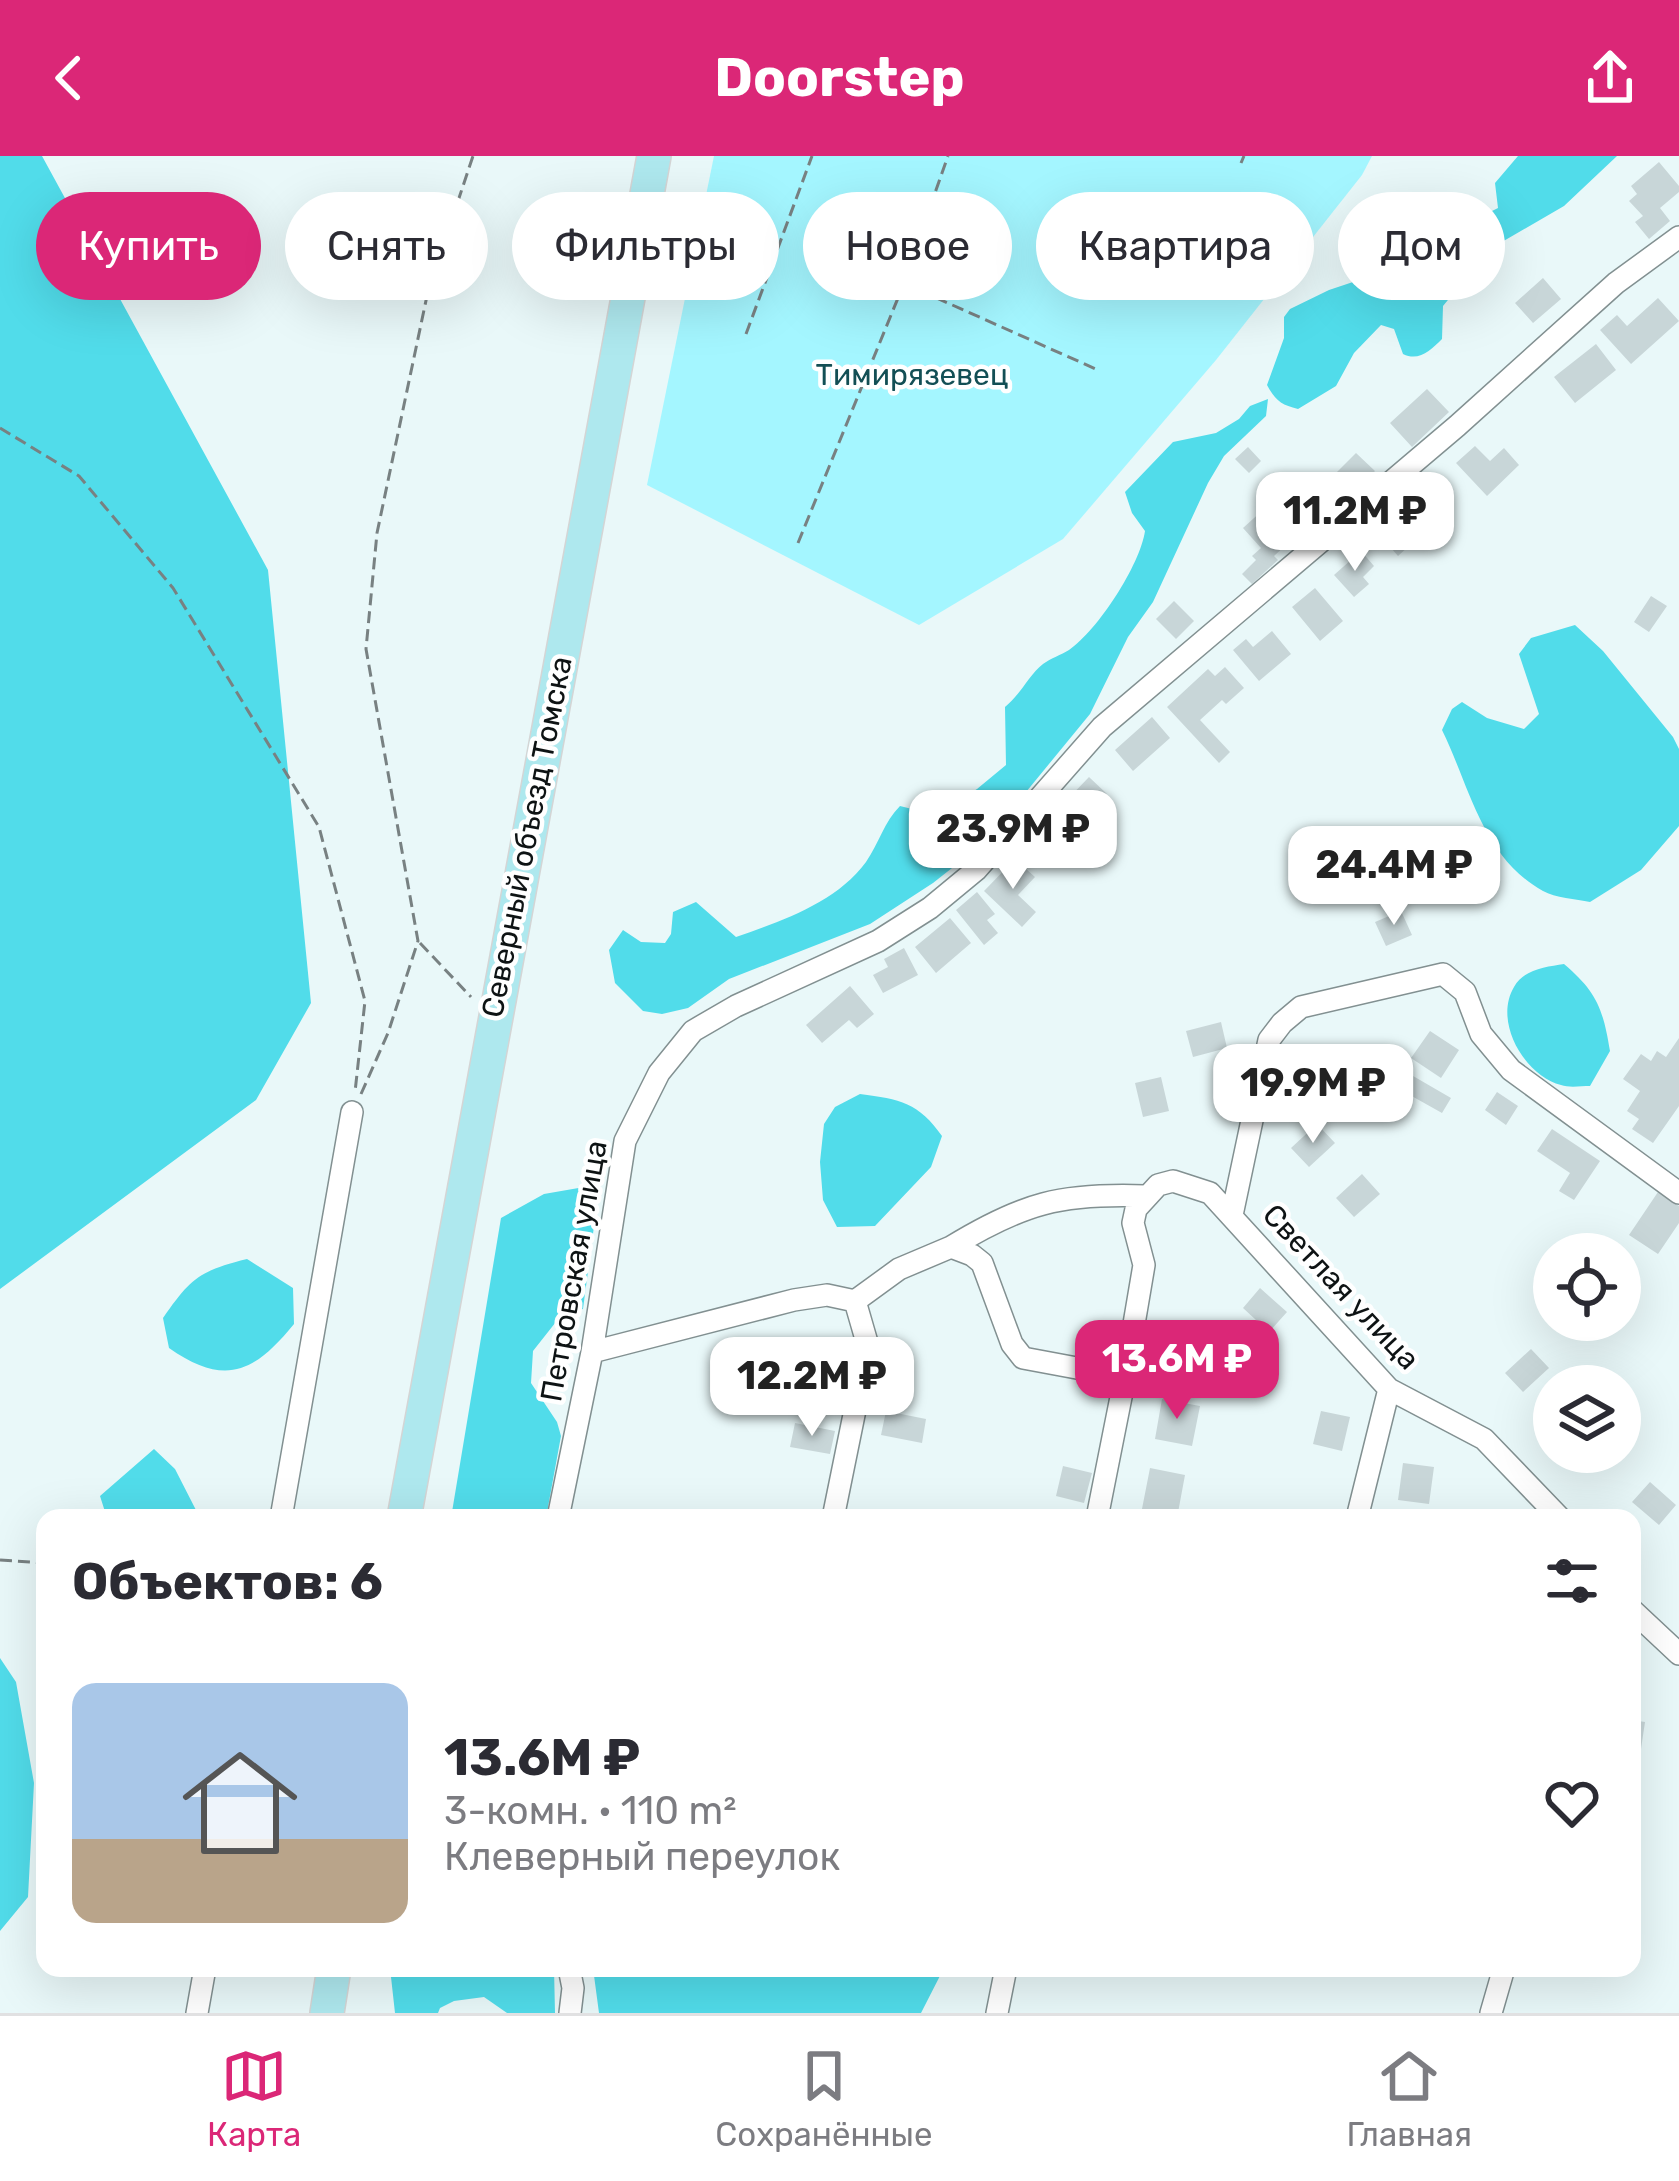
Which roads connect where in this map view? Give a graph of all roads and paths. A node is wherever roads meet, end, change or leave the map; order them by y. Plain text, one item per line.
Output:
1 (473, 156) edge
2 (654, 156) edge
3 (812, 156) edge
4 (948, 156) edge
5 (935, 192) edge
6 (1679, 238) edge
7 (896, 300) edge
8 (941, 300) edge
9 (746, 334) dead end
10 (1098, 370) dead end
11 (0, 428) edge
12 (798, 543) dead end
13 (418, 941) junction
14 (493, 1019) junction
15 (352, 1112) junction
16 (1679, 1192) edge
17 (1144, 1196) junction
18 (1232, 1215) junction
19 (951, 1246) junction
20 (855, 1301) junction
21 (592, 1352) junction
22 (1125, 1377) junction
23 (1389, 1389) junction
24 (282, 1509) edge
25 (406, 1509) edge
26 (560, 1509) edge
27 (835, 1509) edge
28 (1099, 1509) edge
29 (1360, 1509) edge
30 (1551, 1509) edge
31 (0, 1560) edge
32 (36, 1562) edge
33 (1641, 1618) edge
34 (1679, 1654) edge
35 (203, 1977) edge
36 (333, 1977) edge
37 (570, 1977) edge
38 (1004, 1977) edge
39 (1501, 1977) edge
40 (197, 2013) edge
41 (327, 2013) edge
42 (570, 2013) edge
43 (997, 2013) edge
44 (1491, 2013) edge

1 - 13 path
2 - 14 main road, Северный объезд Томска
3 - 9 path
4 - 5 path
6 - 21 street, Петровская улица
7 - 12 path
8 - 10 path
11 - 15 path
13 - 14 path
13 - 15 path
14 - 25 main road, Северный объезд Томска
15 - 24 street
16 - 18 street
17 - 18 street, Светлая улица
17 - 19 street
17 - 22 street
18 - 23 street, Светлая улица
19 - 20 street
19 - 22 street
20 - 21 street
20 - 27 street
21 - 26 street, Петровская улица
22 - 28 street
23 - 29 street
23 - 30 street, Светлая улица
31 - 32 path
33 - 34 street
35 - 40 street
36 - 41 main road
37 - 42 street
38 - 43 street
39 - 44 street

